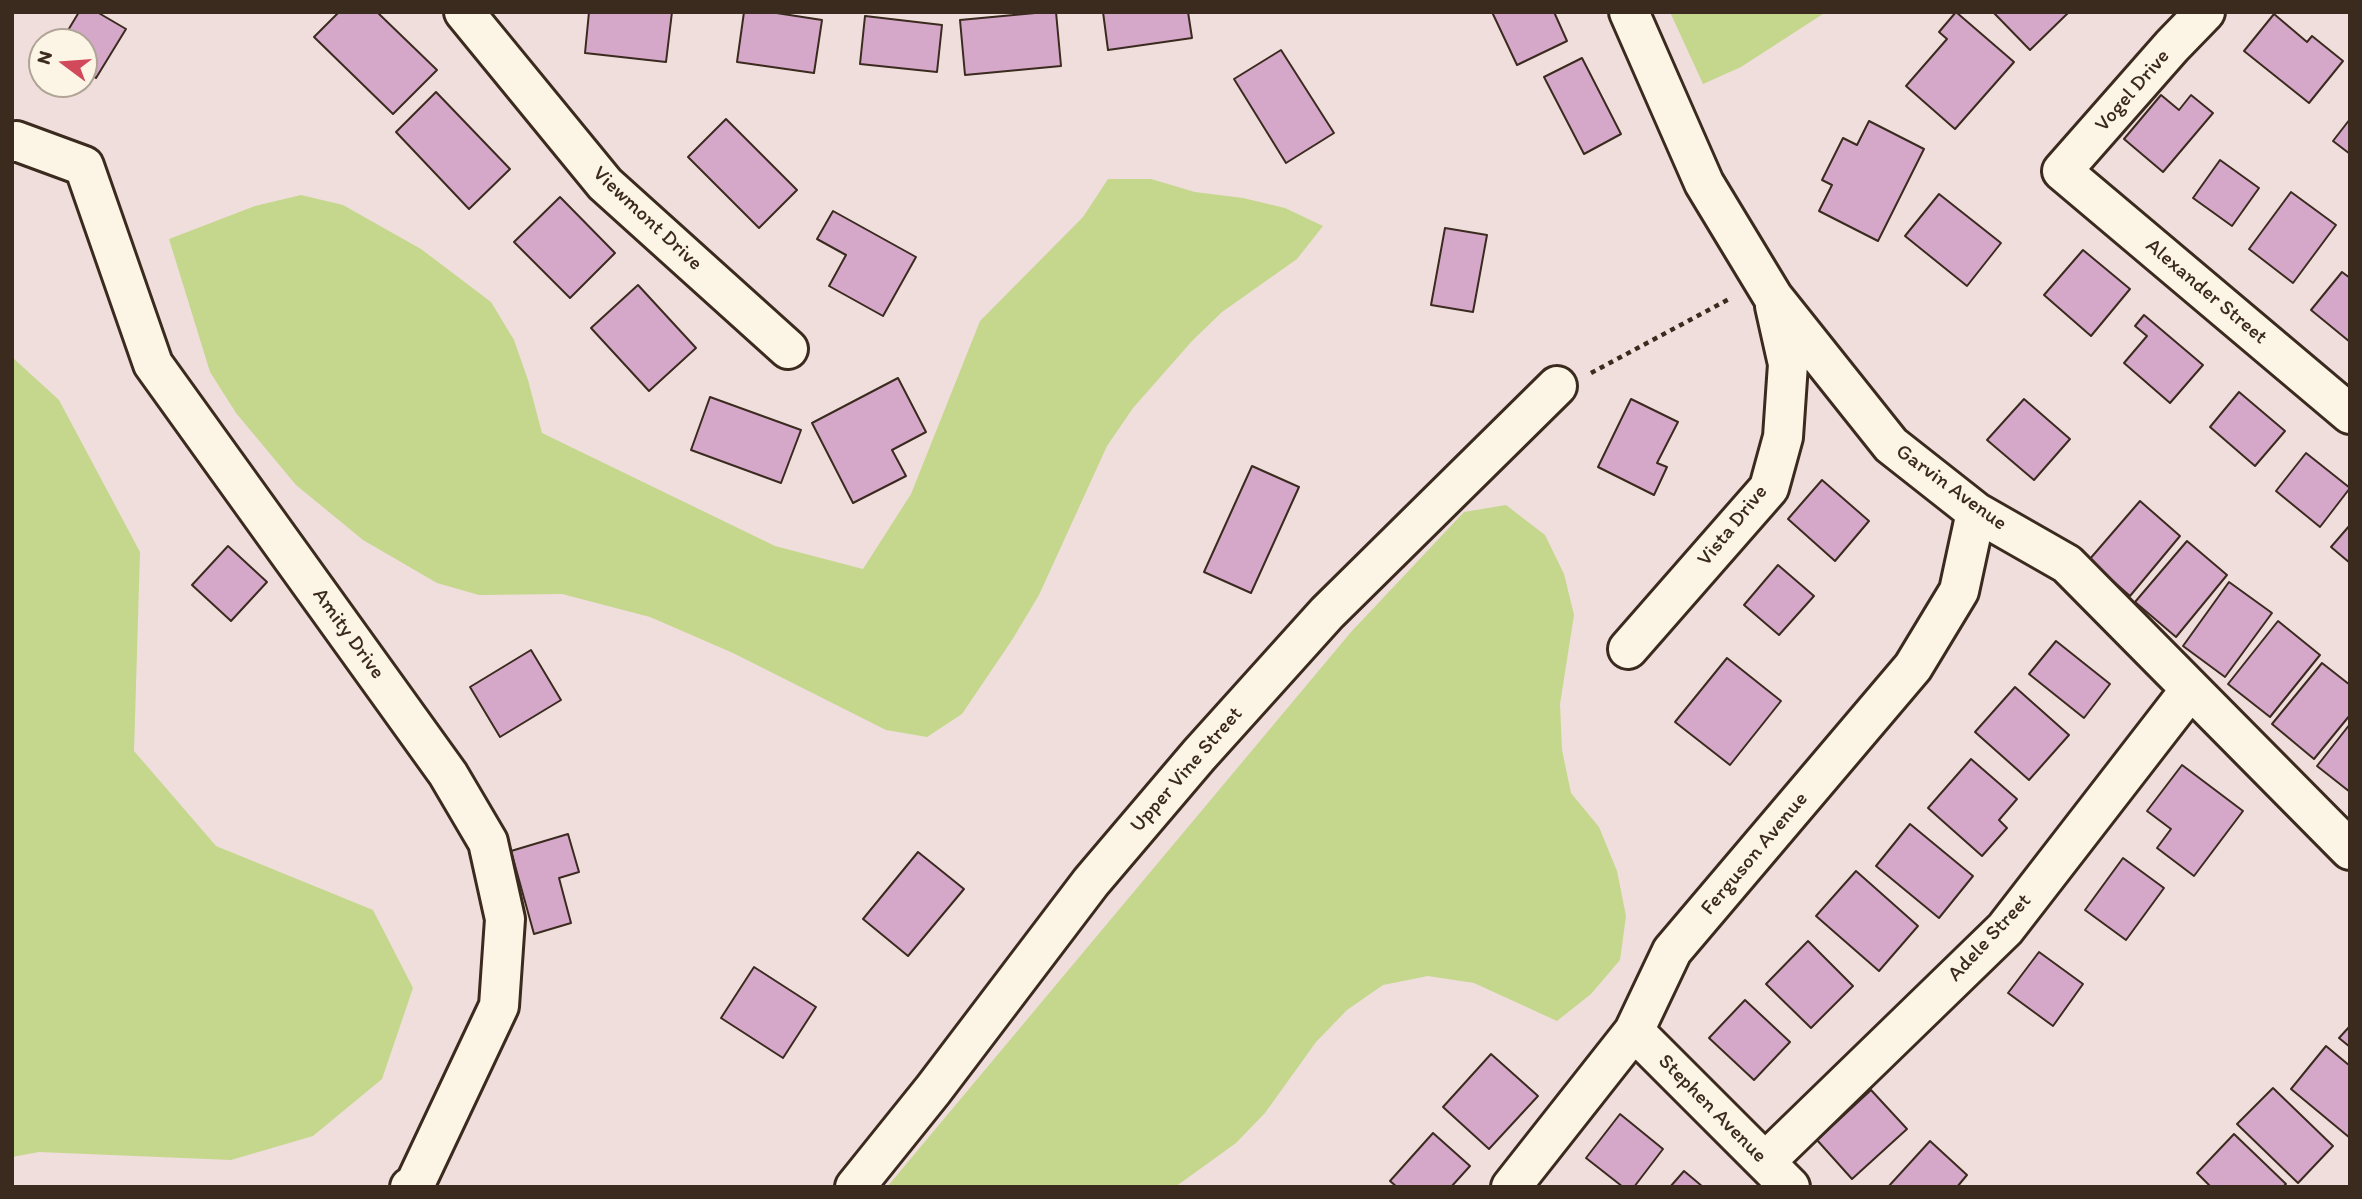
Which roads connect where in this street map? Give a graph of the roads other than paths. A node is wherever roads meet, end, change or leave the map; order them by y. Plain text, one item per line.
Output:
1 (464, 12) edge
2 (1629, 12) edge
3 (2205, 12) edge
4 (12, 142) edge
5 (2062, 171) joint
6 (1773, 298) junction
7 (788, 349) dead end
8 (1557, 386) dead end
9 (2350, 414) edge
10 (1976, 512) junction
11 (1629, 649) dead end
12 (2190, 690) junction
13 (2350, 850) edge
14 (1634, 1031) junction
15 (1777, 1175) edge
16 (1518, 1184) edge
17 (414, 1186) edge
18 (855, 1187) edge

1 - 7 street, Viewmont Drive
2 - 6 street, Garvin Avenue
3 - 5 street, Vogel Drive
4 - 17 street, Amity Drive
5 - 9 street, Alexander Street
6 - 10 street, Garvin Avenue
6 - 11 street, Vista Drive
8 - 18 street, Upper Vine Street
10 - 12 street, Garvin Avenue
10 - 14 street, Ferguson Avenue
12 - 13 street, Garvin Avenue
12 - 15 street, Adele Street
14 - 15 street, Stephen Avenue
14 - 16 street, Ferguson Avenue

